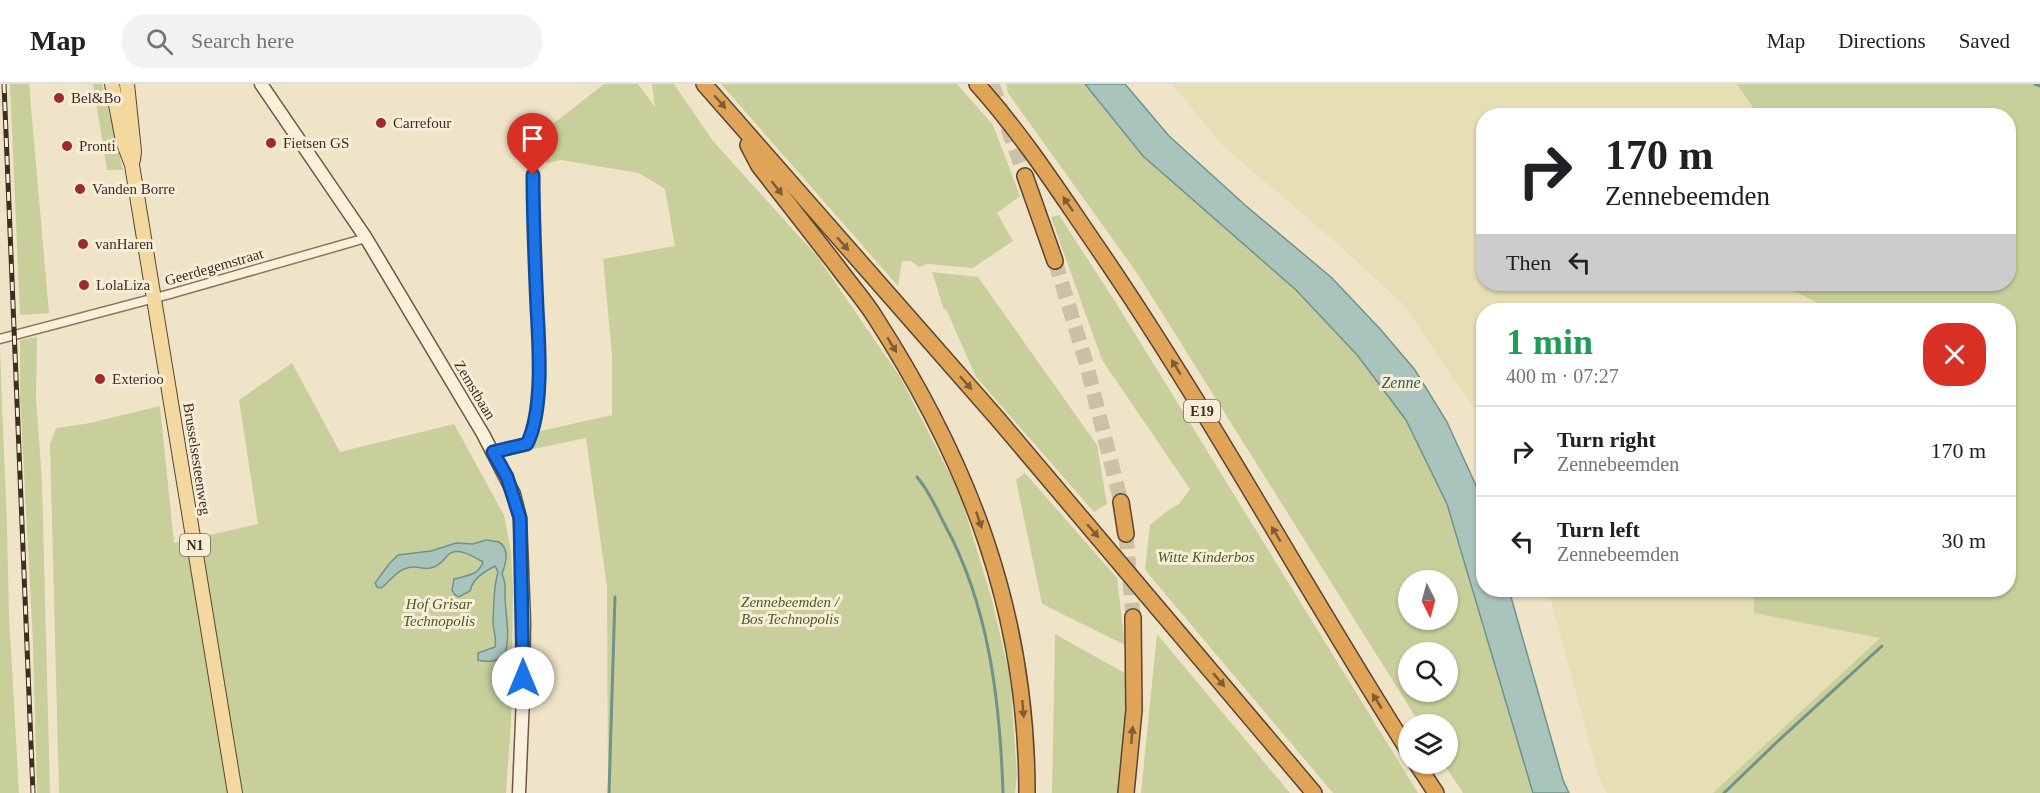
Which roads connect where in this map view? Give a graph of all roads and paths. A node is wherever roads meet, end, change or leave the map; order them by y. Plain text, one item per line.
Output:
1 (112, 84) edge
2 (127, 84) edge
3 (261, 84) edge
4 (704, 84) edge
5 (977, 84) edge
6 (735, 121) junction
7 (132, 165) junction
8 (533, 175) dead end
9 (1025, 176) tunnel mouth
10 (366, 238) junction
11 (1055, 261) tunnel mouth
12 (154, 298) junction
13 (0, 339) edge
14 (493, 452) junction
15 (1121, 502) tunnel mouth
16 (1126, 534) tunnel mouth
17 (1133, 617) tunnel mouth
18 (1398, 734) edge
19 (1424, 774) edge
20 (235, 793) edge
21 (519, 793) edge
22 (1027, 793) edge
23 (1126, 793) edge
24 (1314, 793) edge
25 (1436, 793) edge

1 - 7 main road, Brusselsesteenweg / N1
2 - 7 main road, Brusselsesteenweg / N1
3 - 10 street, Zemstbaan
4 -> 6 highway
18 -> 5 highway, E19
6 -> 22 highway
6 -> 24 highway
7 - 12 main road, Brusselsesteenweg / N1
8 - 14 street
9 - 11 highway
10 - 12 street, Geerdegemstraat
10 - 14 street, Zemstbaan
12 - 13 street, Geerdegemstraat
12 - 20 main road, Brusselsesteenweg / N1
14 - 21 street, Zemstbaan
15 - 16 highway
23 -> 17 highway
19 - 25 highway

